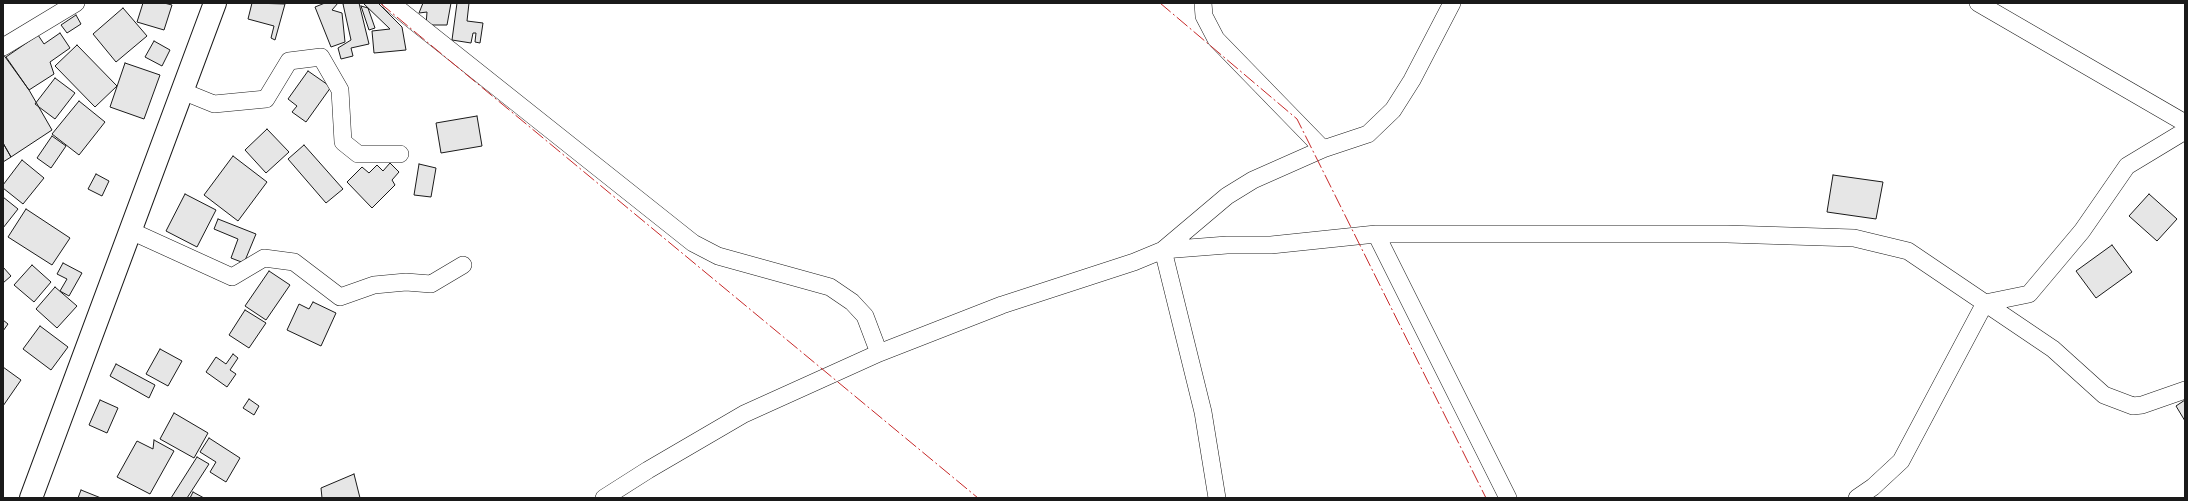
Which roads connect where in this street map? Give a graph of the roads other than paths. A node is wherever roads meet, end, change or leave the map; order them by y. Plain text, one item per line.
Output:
1 (76, 3) edge
2 (215, 3) edge
3 (391, 3) edge
4 (1204, 3) edge
5 (1452, 3) edge
6 (1978, 3) edge
7 (3, 47) edge
8 (182, 92) junction
9 (2185, 123) edge
10 (2185, 131) edge
11 (1323, 148) junction
12 (400, 154) dead end
13 (130, 231) junction
14 (1376, 234) junction
15 (1163, 250) junction
16 (463, 265) dead end
17 (1985, 303) junction
18 (879, 353) junction
19 (2185, 390) edge
20 (31, 498) edge
21 (604, 498) edge
22 (1217, 498) edge
23 (1508, 498) edge
24 (1856, 498) edge

1 - 7 street
2 - 8 main road
3 - 18 street
4 - 11 street
5 - 11 street
6 - 9 street
8 - 12 street
8 - 13 main road
10 - 17 street
11 - 15 street
13 - 16 street
13 - 20 main road
14 - 15 street
14 - 17 street
14 - 23 street
15 - 18 street
15 - 22 street
17 - 19 street
17 - 24 street
18 - 21 street

